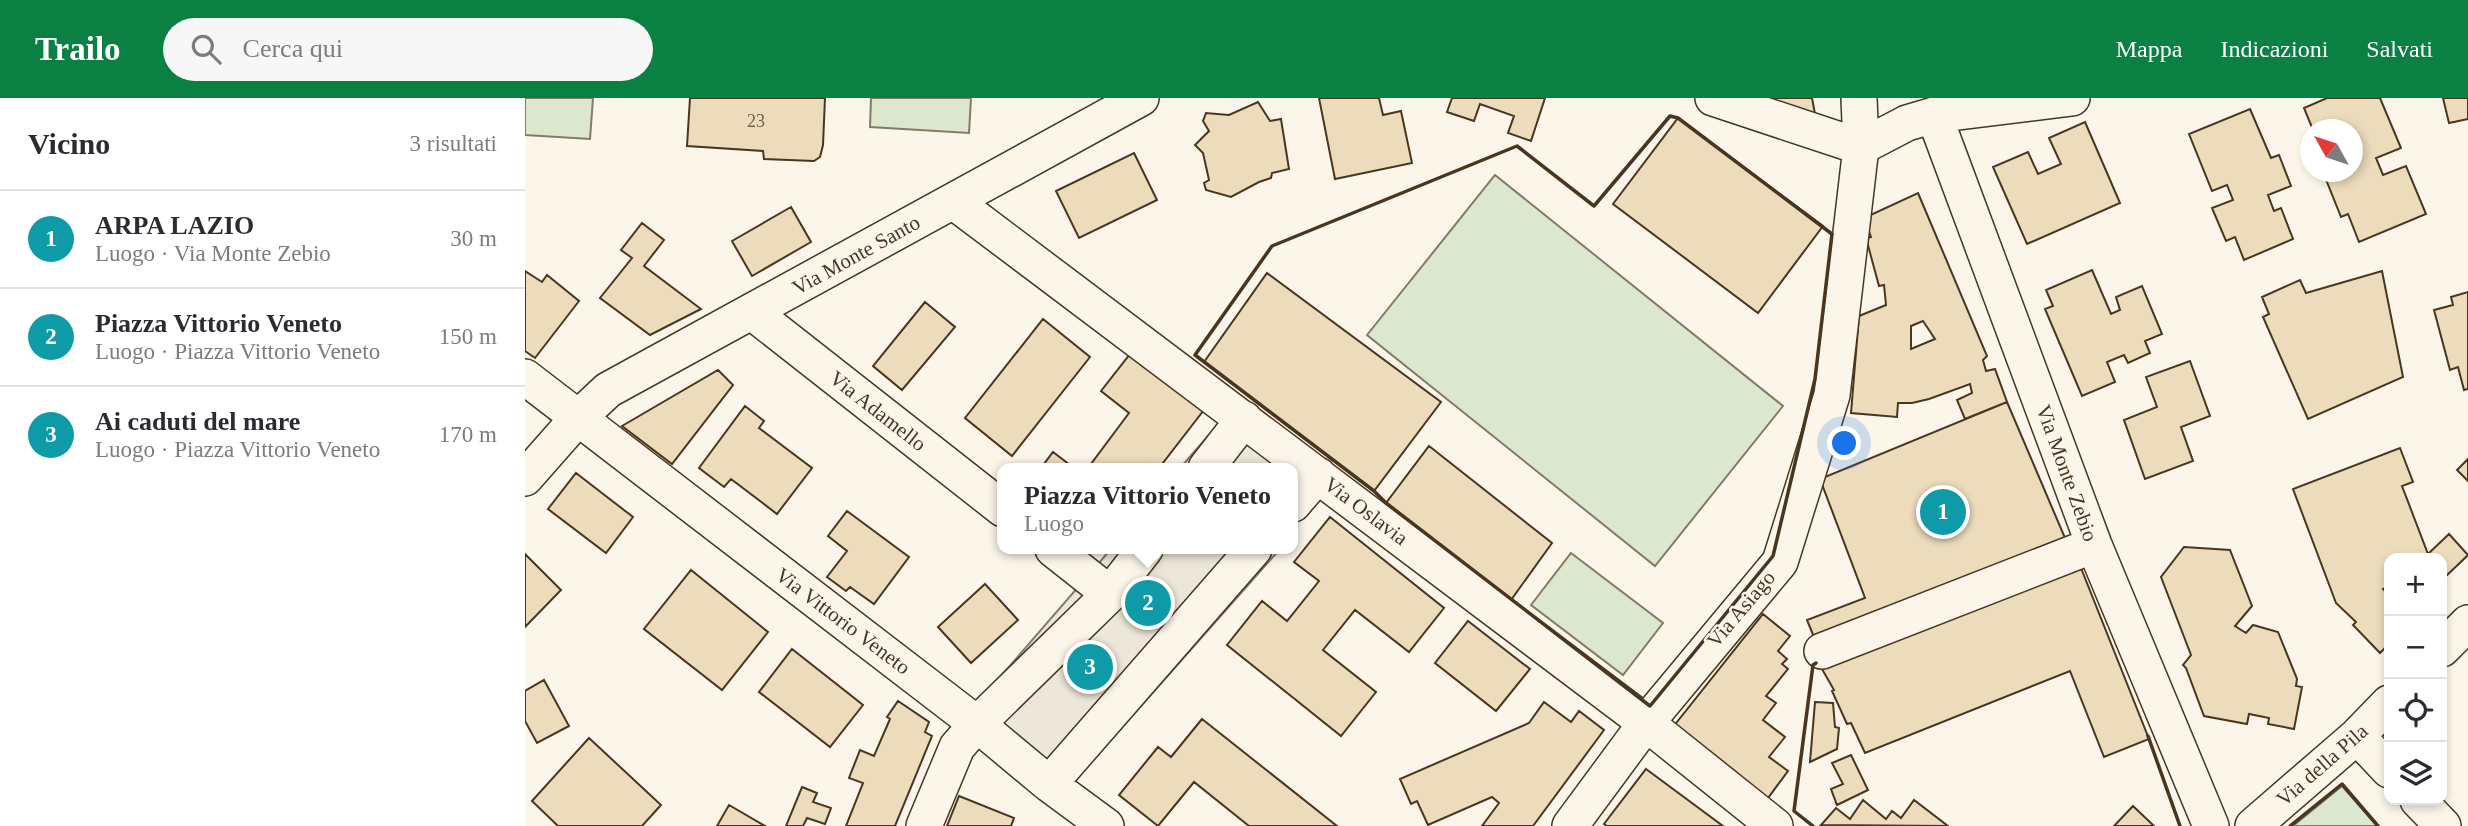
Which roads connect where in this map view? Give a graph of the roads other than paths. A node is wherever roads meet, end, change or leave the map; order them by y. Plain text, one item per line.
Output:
1 (1142, 98) edge
2 (1713, 98) edge
3 (1859, 98) edge
4 (2072, 98) edge
5 (1934, 115) junction
6 (1861, 147) junction
7 (953, 201) junction
8 (752, 312) junction
9 (525, 377) edge
10 (577, 419) junction
11 (1244, 419) junction
12 (1210, 463) edge
13 (1318, 475) junction
14 (525, 478) edge
15 (1298, 498) edge
16 (997, 504) edge
17 (2094, 545) junction
18 (1059, 554) edge
19 (1141, 554) edge
20 (1250, 554) edge
21 (1110, 594) junction
22 (2468, 623) edge
23 (2447, 644) edge
24 (1822, 651) dead end
25 (2384, 708) edge
26 (1646, 723) junction
27 (977, 724) junction
28 (2357, 736) junction
29 (2384, 764) edge
30 (1049, 784) junction
31 (2423, 805) edge
32 (924, 826) edge
33 (1106, 826) edge
34 (1570, 826) edge
35 (1775, 826) edge
36 (2211, 826) edge
37 (2253, 826) edge
38 (2443, 826) edge

1 - 7 street, Via Monte Santo
2 - 6 street
3 - 6 street, Via Asiago
4 - 5 street
5 - 6 street
5 - 17 street, Via Monte Zebio
6 - 26 street, Via Asiago
7 - 8 street, Via Monte Santo
7 - 11 street, Via Oslavia
8 - 10 street, Via Monte Santo
8 - 16 street, Via Adamello
9 - 10 street, Via Vittorio Veneto
10 - 14 street, Via Monte Santo
10 - 27 street, Via Vittorio Veneto
11 - 12 street
11 - 13 street, Via Oslavia
13 - 15 street
13 - 26 street, Via Oslavia
17 - 24 street
17 - 36 street, Via Monte Zebio
18 - 21 street
19 - 21 street
20 - 30 street
21 - 27 street
22 - 23 street
25 - 28 street, Via della Pila
26 - 34 street, Via Asiago
26 - 35 street, Via Oslavia
27 - 30 street, Via Vittorio Veneto
27 - 32 street
28 - 29 street
28 - 37 street, Via della Pila
30 - 33 street, Via Vittorio Veneto
31 - 38 street

